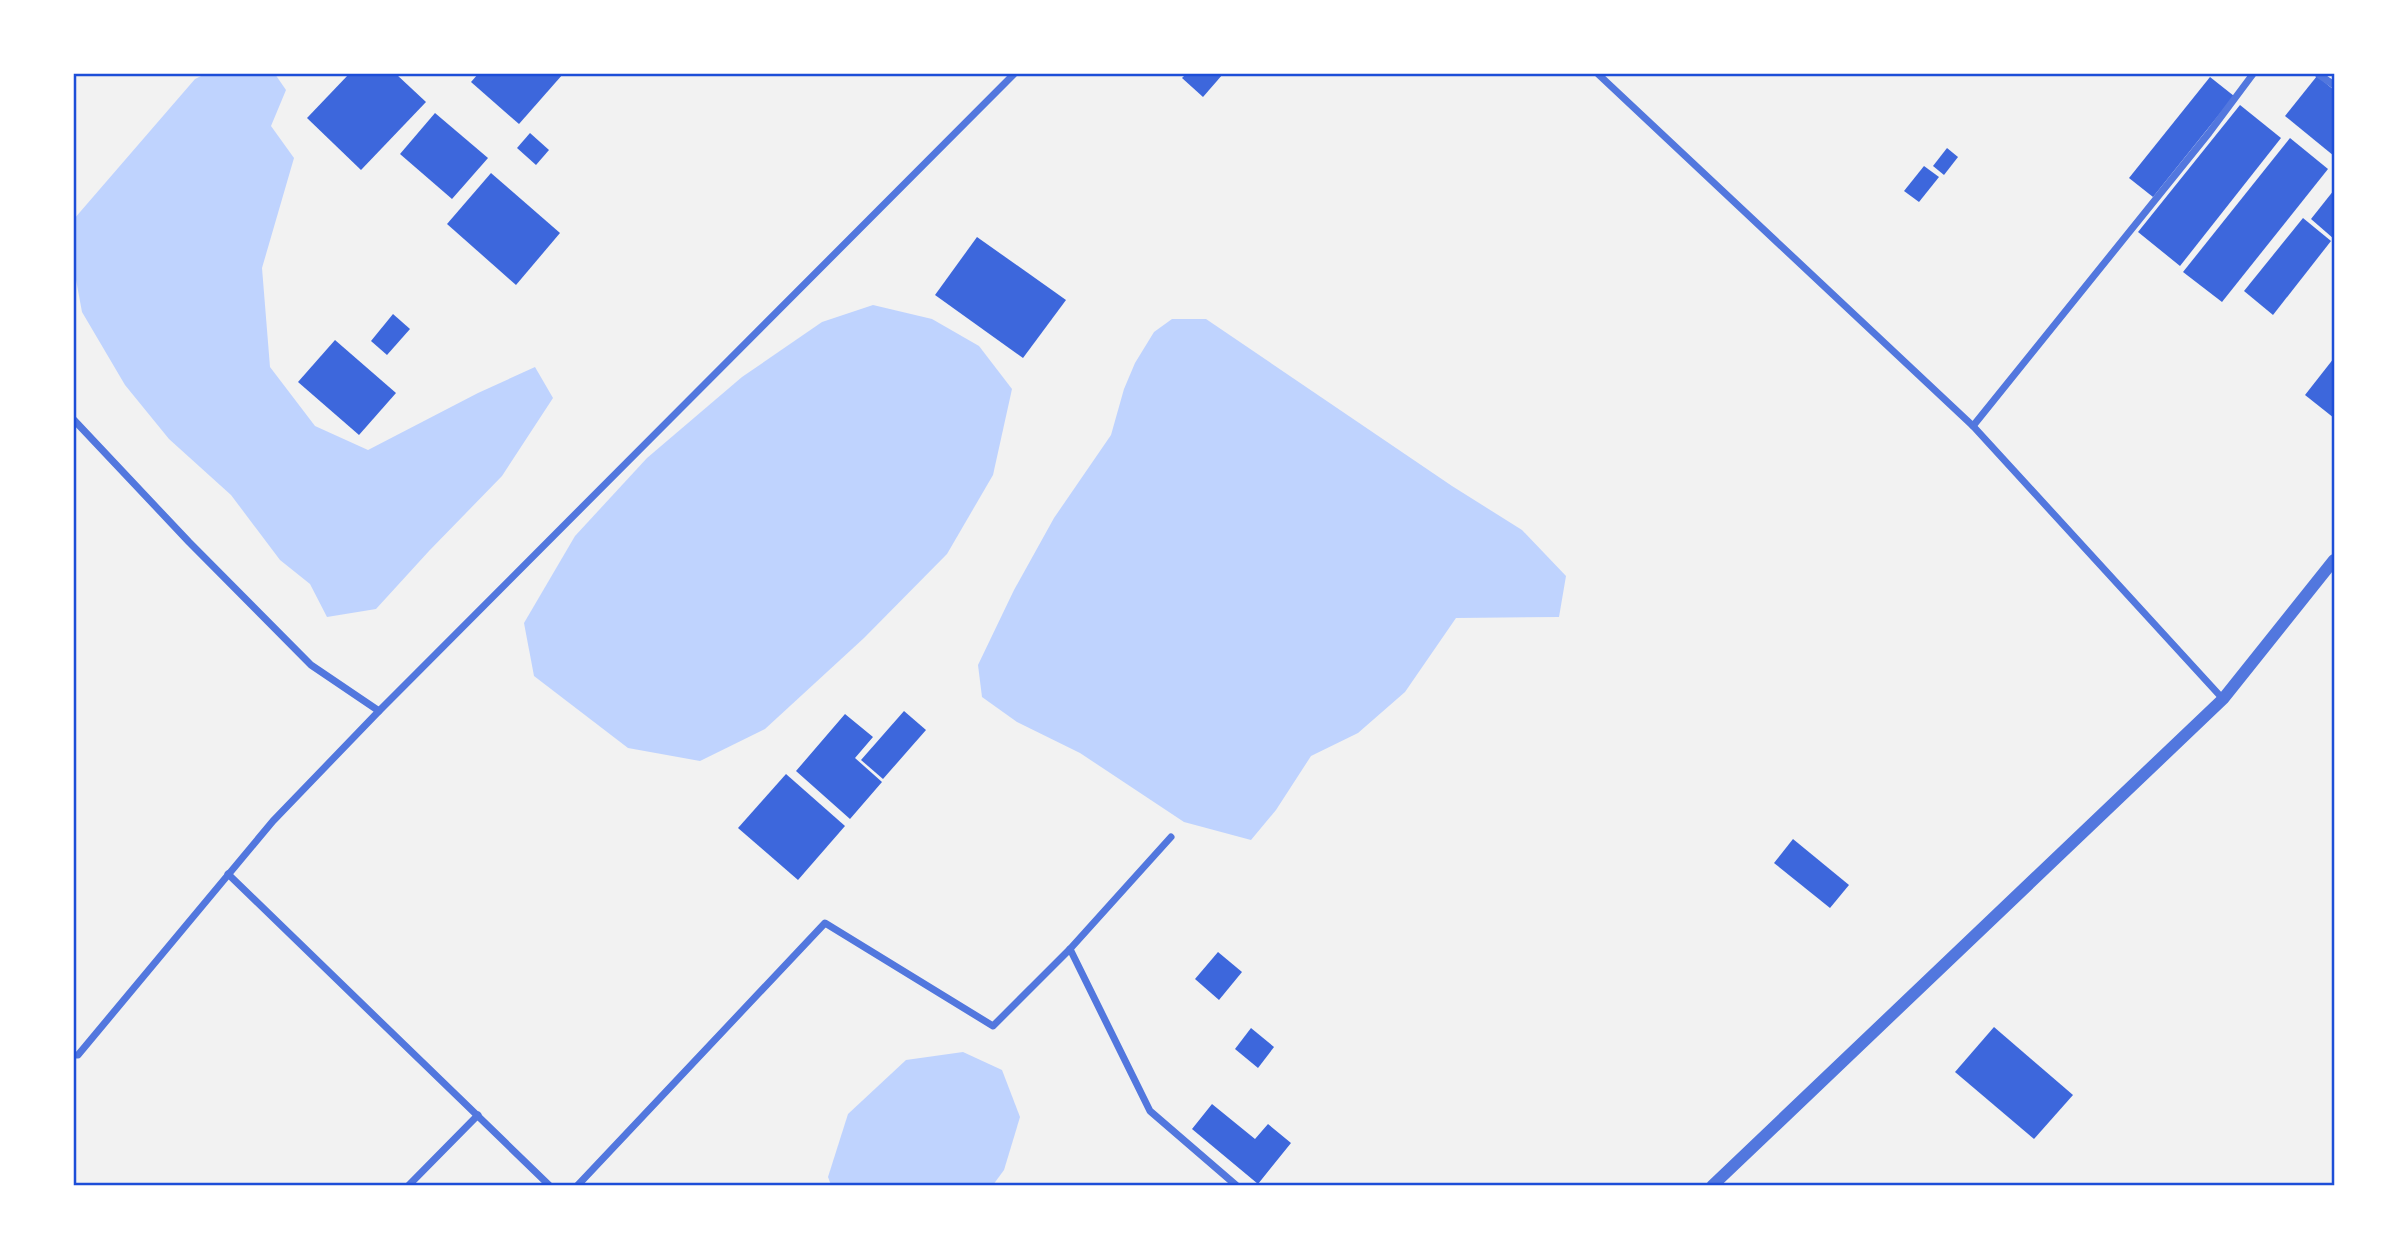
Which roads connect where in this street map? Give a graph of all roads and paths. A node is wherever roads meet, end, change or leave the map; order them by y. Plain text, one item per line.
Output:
1 (1014, 74) edge
2 (1598, 74) edge
3 (2253, 74) edge
4 (2318, 74) edge
5 (2334, 85) edge
6 (74, 420) edge
7 (1973, 426) junction
8 (2334, 560) edge
9 (2223, 699) junction
10 (379, 711) junction
11 (1171, 837) dead end
12 (228, 874) junction
13 (1070, 949) junction
14 (74, 1055) edge
15 (478, 1115) junction
16 (408, 1185) edge
17 (550, 1185) edge
18 (577, 1185) edge
19 (1237, 1185) edge
20 (1712, 1185) edge

1 - 10 street
2 - 7 street
3 - 7 street
4 - 5 street
6 - 10 street
7 - 9 street
8 - 9 street
9 - 20 street
10 - 12 street
11 - 13 street
12 - 14 street
12 - 15 street
13 - 18 street
13 - 19 street
15 - 16 street
15 - 17 street

